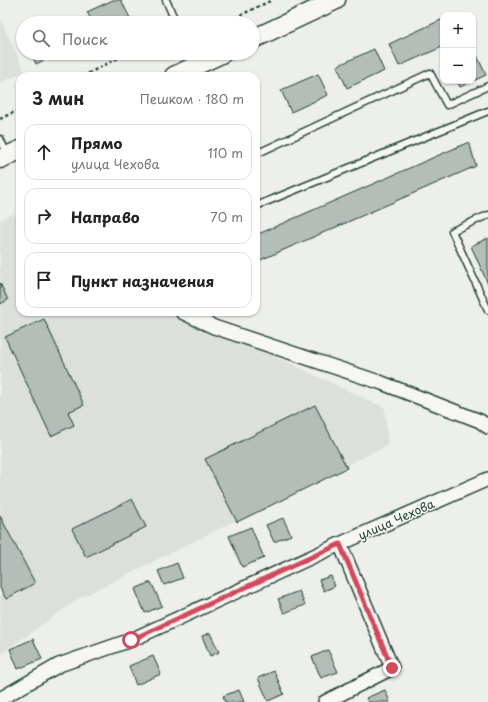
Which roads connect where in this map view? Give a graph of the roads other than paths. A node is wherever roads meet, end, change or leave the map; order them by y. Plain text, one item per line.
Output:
1 (166, 0) edge
2 (336, 0) edge
3 (173, 16) edge
4 (260, 36) edge
5 (191, 60) edge
6 (178, 72) edge
7 (488, 86) edge
8 (488, 111) edge
9 (0, 139) edge
10 (260, 152) edge
11 (9, 155) edge
12 (260, 204) edge
13 (488, 215) edge
14 (488, 310) edge
15 (191, 316) edge
16 (488, 427) edge
17 (488, 479) edge
18 (340, 544) junction
19 (340, 699) edge
20 (0, 700) edge
21 (325, 702) edge

1 - 3 lane
2 - 4 main road
5 - 6 main road
7 - 10 lane
8 - 12 lane
9 - 11 lane
13 - 14 lane
15 - 16 street
17 - 18 street, улица Чехова
18 - 19 street
18 - 20 street, улица Чехова
19 - 21 street

